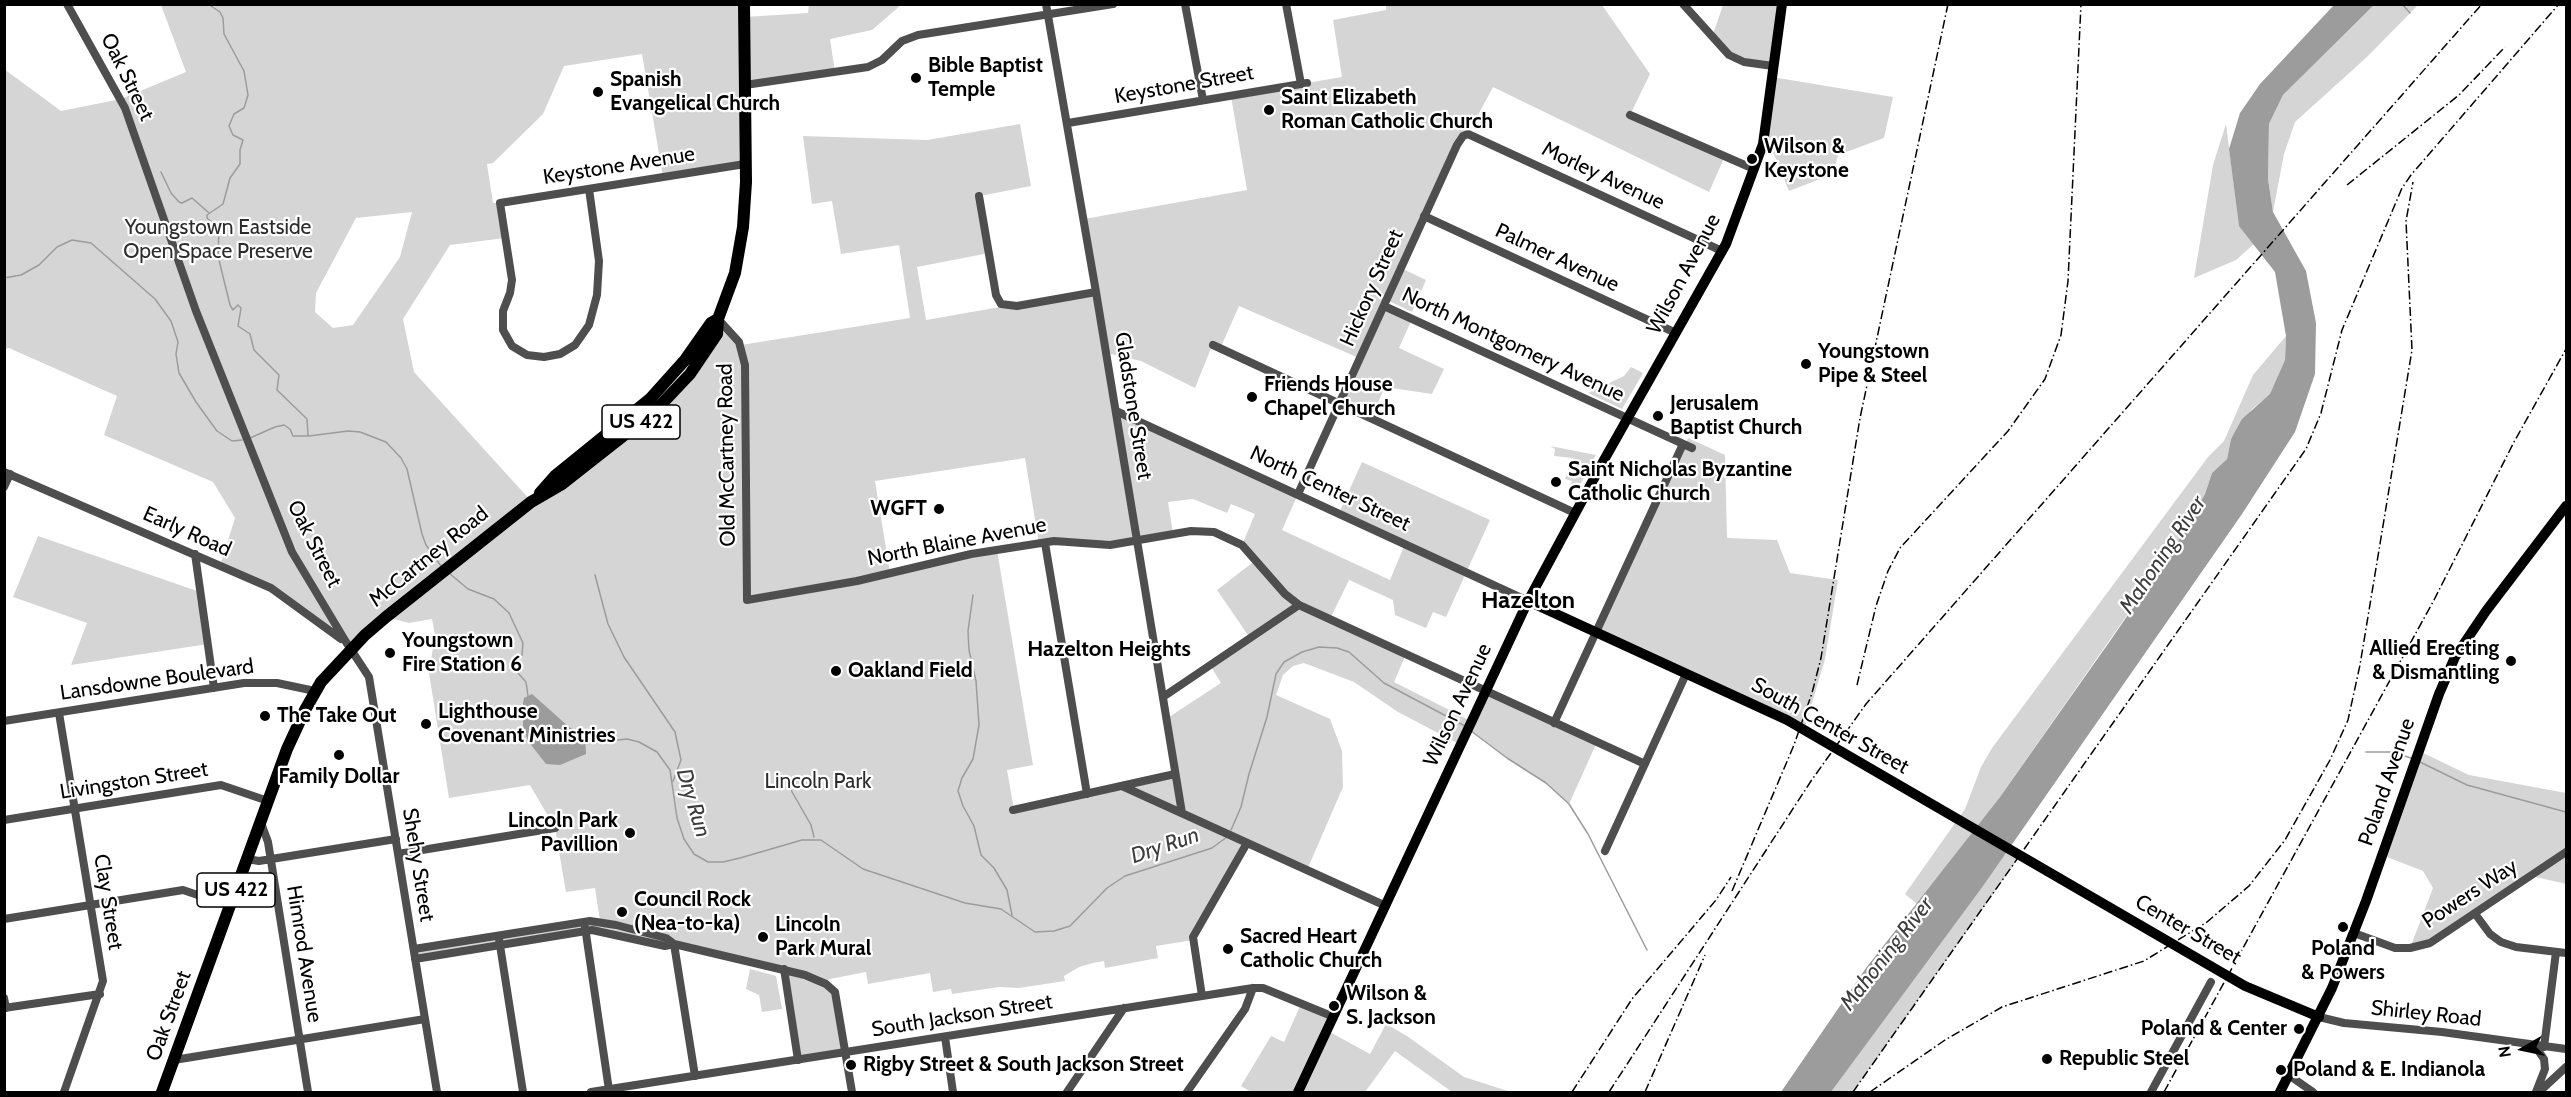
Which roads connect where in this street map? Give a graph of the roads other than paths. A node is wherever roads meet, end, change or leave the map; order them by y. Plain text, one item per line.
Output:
1 (67, 4) edge
2 (744, 4) edge
3 (1046, 4) edge
4 (1113, 4) edge
5 (1185, 4) edge
6 (1286, 4) edge
7 (1683, 4) edge
8 (1782, 4) edge
9 (1048, 15) junction
10 (1773, 66) junction
11 (745, 85) junction
12 (1203, 100) junction
13 (1630, 115) dead end
14 (1068, 123) junction
15 (1468, 134) joint
16 (745, 164) junction
17 (1754, 169) junction
18 (589, 189) junction
19 (979, 196) dead end
20 (1424, 216) junction
21 (1722, 251) junction
22 (1096, 292) junction
23 (1384, 306) junction
24 (718, 319) junction
25 (1676, 333) junction
26 (1213, 345) dead end
27 (1339, 403) junction
28 (1116, 411) junction
29 (1628, 418) junction
30 (7, 473) edge
31 (4, 487) edge
32 (1298, 494) junction
33 (2566, 506) edge
34 (1575, 513) junction
35 (1137, 540) junction
36 (1045, 543) junction
37 (195, 554) junction
38 (747, 600) joint
39 (1528, 601) junction
40 (1299, 605) junction
41 (1596, 633) junction
42 (348, 646) junction
43 (1686, 674) junction
44 (214, 688) junction
45 (315, 691) junction
46 (1486, 691) junction
47 (1163, 697) junction
48 (59, 713) junction
49 (4, 721) edge
50 (1554, 723) junction
51 (1645, 764) junction
52 (1175, 774) junction
53 (1122, 786) junction
54 (1086, 794) junction
55 (268, 801) junction
56 (75, 808) junction
57 (1013, 810) dead end
58 (1182, 813) junction
59 (4, 820) edge
60 (261, 823) junction
61 (555, 828) dead end
62 (396, 839) junction
63 (1247, 843) junction
64 (1605, 851) dead end
65 (2566, 852) edge
66 (398, 854) junction
67 (247, 859) junction
68 (271, 859) junction
69 (2042, 869) joint
70 (91, 904) junction
71 (230, 906) junction
72 (1386, 906) junction
73 (2476, 915) junction
74 (4, 919) edge
75 (585, 926) junction
76 (2354, 933) junction
77 (500, 940) junction
78 (674, 944) junction
79 (414, 949) junction
80 (2556, 952) junction
81 (2566, 953) edge
82 (415, 959) junction
83 (783, 969) junction
84 (2211, 982) dead end
85 (1253, 988) junction
86 (100, 994) junction
87 (1202, 996) junction
88 (4, 998) edge
89 (5, 1008) edge
90 (1124, 1008) junction
91 (1334, 1017) junction
92 (2319, 1017) junction
93 (425, 1019) junction
94 (945, 1037) junction
95 (300, 1041) junction
96 (2539, 1046) junction
97 (2566, 1049) edge
98 (846, 1053) junction
99 (174, 1060) junction
100 (798, 1060) junction
101 (2566, 1067) edge
102 (695, 1076) junction
103 (2290, 1076) junction
104 (609, 1090) junction
105 (64, 1092) edge
106 (162, 1092) edge
107 (308, 1092) edge
108 (437, 1092) edge
109 (523, 1092) edge
110 (591, 1092) edge
111 (852, 1092) edge
112 (953, 1092) edge
113 (1067, 1092) edge
114 (1187, 1092) edge
115 (1298, 1092) edge
116 (2151, 1092) edge
117 (2280, 1092) edge
118 (2313, 1092) edge
119 (2538, 1092) edge

1 - 42 street, Oak Street
2 - 11 highway, McCartney Road / US 422
3 - 9 street, Gladstone Street
4 - 9 street
5 - 12 street
6 - 12 street, Keystone Street
7 - 10 street
8 - 10 main road, Wilson Avenue
9 - 11 street
9 - 14 street, Gladstone Street
10 - 17 main road, Wilson Avenue
11 - 16 highway, McCartney Road / US 422
12 - 14 street, Keystone Street
13 - 17 street
14 - 22 street, Gladstone Street
15 - 20 street, Hickory Street
15 - 21 street, Morley Avenue
16 - 18 street, Keystone Avenue
16 - 24 highway, McCartney Road / US 422
17 - 21 main road, Wilson Avenue
18 - 18 street, Keystone Avenue
19 - 22 street
20 - 23 street, Hickory Street
20 - 25 street, Palmer Avenue
21 - 25 main road, Wilson Avenue
22 - 28 street, Gladstone Street
23 - 27 street, Hickory Street
23 - 29 street, North Montgomery Avenue
24 - 38 street, Old McCartney Road
24 - 42 highway, McCartney Road / US 422
25 - 29 main road, Wilson Avenue
26 - 27 street
27 - 32 street, Hickory Street
27 - 34 street
28 - 32 street, North Center Street
28 - 35 street, Gladstone Street
29 - 34 main road, Wilson Avenue
29 - 41 street, North Montgomery Avenue
30 - 31 street
30 - 37 street, Early Road
32 - 39 street, North Center Street
33 - 76 main road, Poland Avenue
34 - 39 main road, Wilson Avenue
35 - 36 street, North Blaine Avenue
35 - 40 street, North Blaine Avenue
35 - 47 street, Gladstone Street
36 - 38 street, North Blaine Avenue
36 - 54 street
37 - 42 street, Early Road
37 - 44 street
39 - 41 main road, South Center Street
39 - 46 main road, Wilson Avenue
40 - 46 street, North Blaine Avenue
40 - 47 street
41 - 43 main road, South Center Street
41 - 50 street
42 - 45 highway, Oak Street / US 422
42 - 62 street, Shehy Street
43 - 51 street
43 - 69 main road, South Center Street
44 - 45 street, Lansdowne Boulevard
44 - 48 street, Lansdowne Boulevard
45 - 55 highway, Oak Street / US 422
46 - 50 street, North Blaine Avenue
46 - 72 main road, Wilson Avenue
47 - 52 street, Gladstone Street
48 - 49 street, Lansdowne Boulevard
48 - 56 street, Clay Street
50 - 51 street, North Blaine Avenue
51 - 64 street
52 - 53 street
52 - 58 street, Gladstone Street
53 - 54 street
53 - 58 street
54 - 57 street
55 - 56 street, Livingston Street
55 - 60 highway, Oak Street / US 422
56 - 59 street, Livingston Street
56 - 70 street, Clay Street
58 - 63 street
60 - 67 highway, Oak Street / US 422
60 - 68 street, Himrod Avenue
61 - 66 street
62 - 66 street, Shehy Street
62 - 68 street
63 - 72 street
63 - 87 street
65 - 73 street, Powers Way
66 - 79 street, Shehy Street
67 - 68 street
67 - 71 highway, Oak Street / US 422
68 - 95 street, Himrod Avenue
69 - 92 main road, Center Street
70 - 71 street
70 - 74 street
70 - 86 street, Clay Street
71 - 99 highway, Oak Street / US 422
72 - 91 main road, Wilson Avenue
73 - 76 street, Powers Way
73 - 80 street
75 - 77 street
75 - 78 street
75 - 104 street
76 - 92 main road, Poland Avenue
77 - 79 street
77 - 82 street
77 - 109 street
78 - 83 street
78 - 102 street
79 - 82 street, Shehy Street
80 - 81 street
80 - 96 street
82 - 93 street, Shehy Street
83 - 98 street
83 - 100 street
84 - 116 street
85 - 87 street, South Jackson Street
85 - 91 street, South Jackson Street
85 - 114 street
86 - 89 street
86 - 105 street, Clay Street
87 - 90 street, South Jackson Street
88 - 89 street
90 - 94 street, South Jackson Street
90 - 113 street
91 - 115 main road, Wilson Avenue
92 - 96 street, Shirley Road
92 - 103 main road, Poland Avenue
93 - 95 street
93 - 108 street, Shehy Street
94 - 98 street, South Jackson Street
94 - 112 street
95 - 99 street
95 - 107 street, Himrod Avenue
96 - 97 street, Shirley Road
96 - 119 street
98 - 100 street, South Jackson Street
98 - 111 street
99 - 106 highway, Oak Street / US 422
100 - 102 street, South Jackson Street
101 - 119 street
102 - 104 street, South Jackson Street
103 - 117 main road, Poland Avenue
103 - 118 street
104 - 110 street, South Jackson Street

